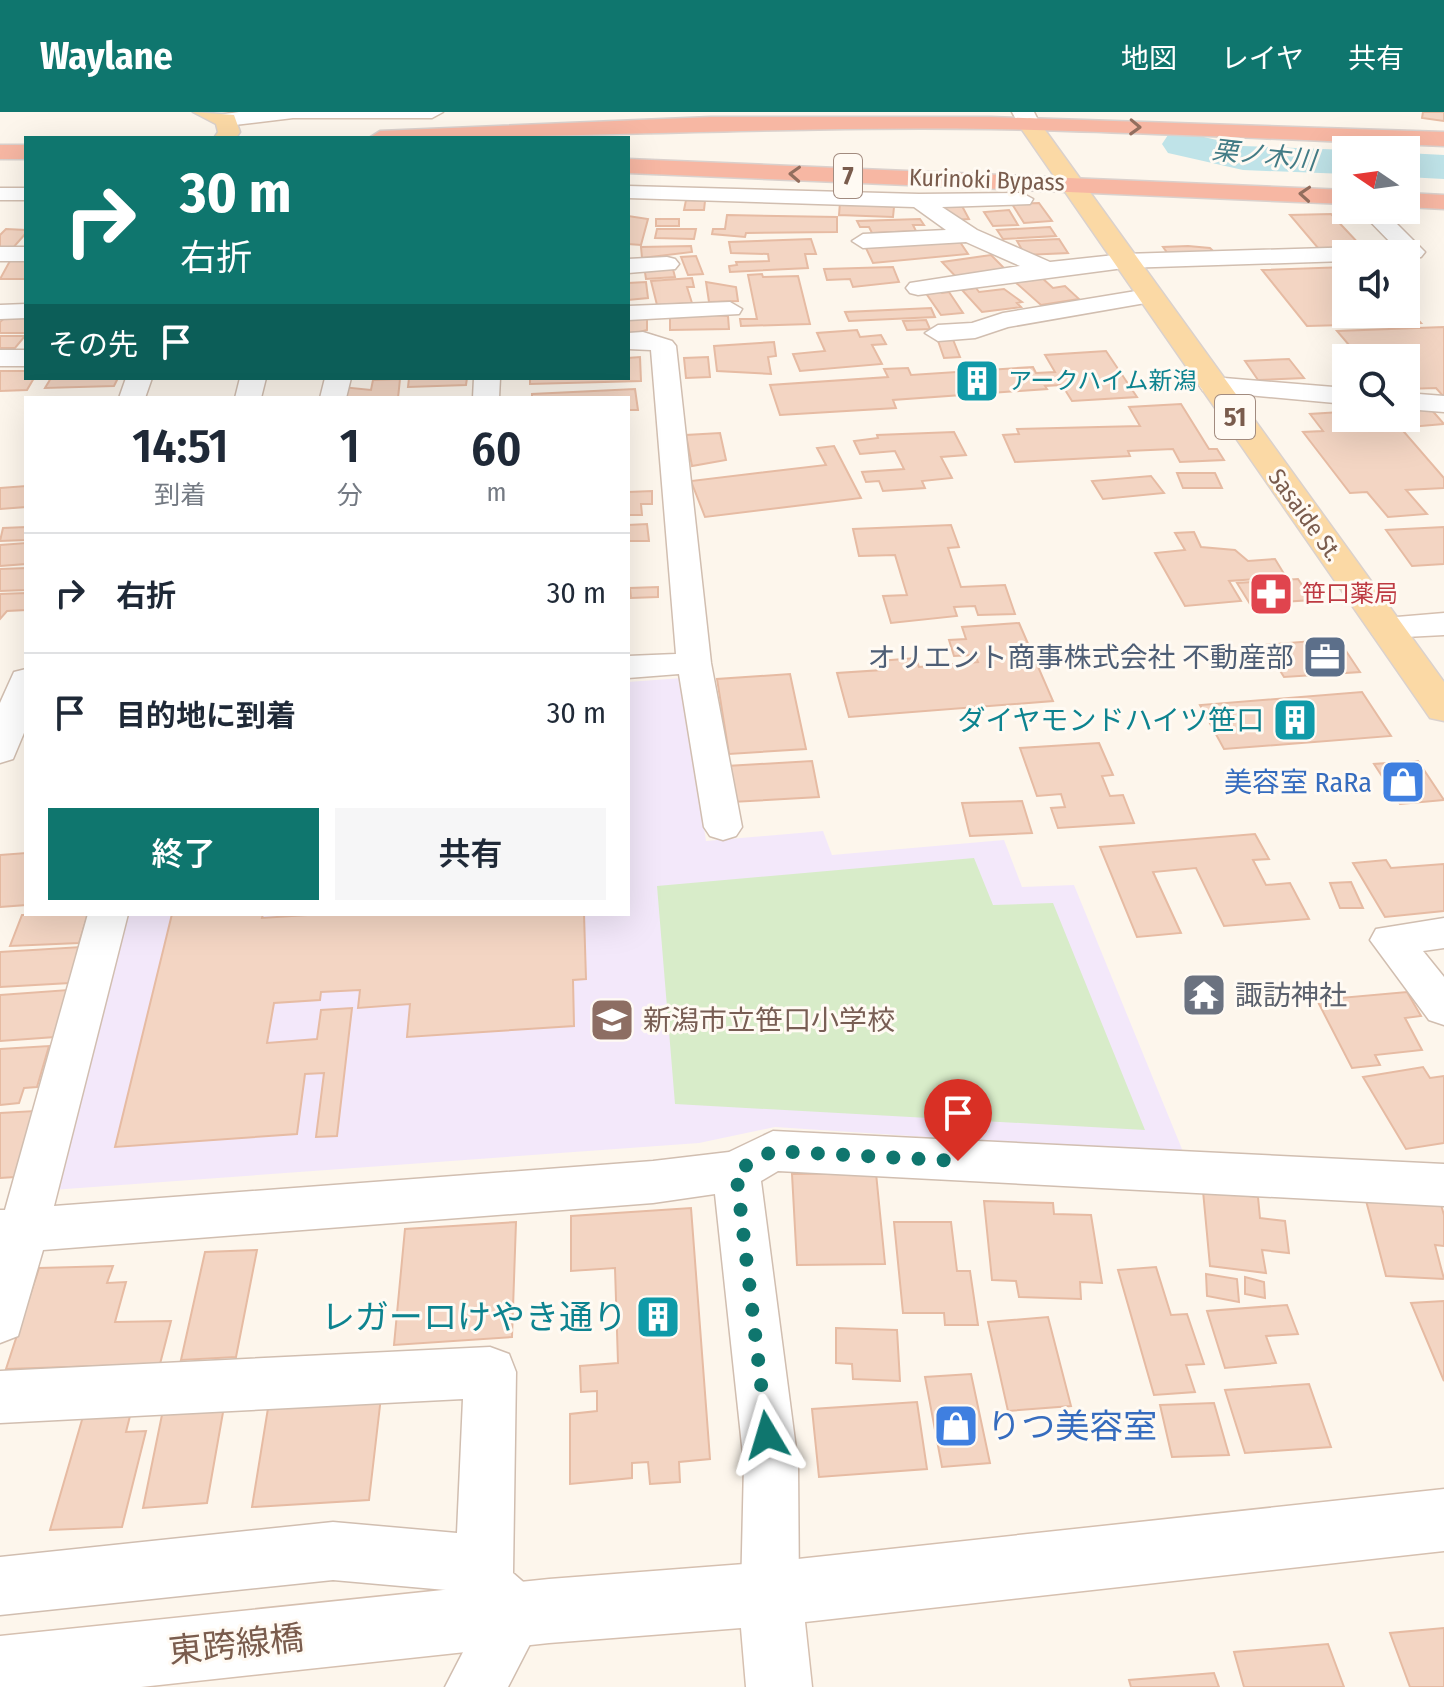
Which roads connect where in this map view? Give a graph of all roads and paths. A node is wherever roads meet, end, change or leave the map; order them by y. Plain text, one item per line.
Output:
1 (204, 112) edge
2 (372, 112) edge
3 (432, 112) edge
4 (1026, 118) edge
5 (225, 129) edge
6 (424, 136) edge
7 (1444, 139) edge
8 (0, 152) edge
9 (24, 152) edge
10 (630, 166) edge
11 (24, 167) edge
12 (0, 168) edge
13 (1069, 183) junction
14 (630, 192) edge
15 (906, 193) junction
16 (0, 194) edge
17 (24, 194) edge
18 (1332, 196) edge
19 (1022, 199) dead end
20 (1420, 201) edge
21 (1444, 202) edge
22 (1384, 224) edge
23 (969, 235) junction
24 (863, 241) dead end
25 (0, 254) edge
26 (24, 254) edge
27 (1124, 261) junction
28 (667, 264) dead end
29 (630, 266) edge
30 (1056, 276) junction
31 (918, 288) dead end
32 (1148, 296) junction
33 (730, 309) dead end
34 (24, 311) edge
35 (0, 312) edge
36 (630, 313) edge
37 (938, 333) dead end
38 (630, 341) edge
39 (0, 358) edge
40 (24, 358) edge
41 (1212, 385) junction
42 (1332, 395) edge
43 (1420, 402) edge
44 (1444, 404) edge
45 (1444, 624) edge
46 (1386, 627) junction
47 (694, 663) junction
48 (630, 667) edge
49 (17, 700) edge
50 (1444, 709) edge
51 (0, 751) edge
52 (723, 827) dead end
53 (107, 916) edge
54 (1444, 933) edge
55 (1444, 1008) edge
56 (736, 1171) junction
57 (1444, 1185) edge
58 (13, 1231) edge
59 (0, 1319) edge
60 (0, 1397) edge
61 (1444, 1520) edge
62 (0, 1586) edge
63 (770, 1594) junction
64 (491, 1608) junction
65 (0, 1669) edge
66 (475, 1687) edge
67 (779, 1687) edge

1 - 5 main road
2 - 3 street
2 - 5 street
4 - 6 highway, Kurinoki Bypass / 7
4 -> 7 highway, Kurinoki Bypass / 7
4 - 13 main road, Sasaide St. / 51
8 - 9 highway
15 -> 10 highway, Kurinoki Bypass / 7
11 - 12 highway
13 - 15 highway, Kurinoki Bypass / 7
18 -> 13 highway, Kurinoki Bypass / 7
13 - 27 main road, Sasaide St. / 51
14 - 15 street
15 - 19 street
15 - 23 street
16 - 17 street
20 - 21 highway
22 - 27 street
23 - 24 street
23 - 30 street
25 - 26 street
27 - 30 street
27 - 32 main road, Sasaide St. / 51
28 - 29 street
30 - 31 street
32 - 37 street
32 - 41 main road, Sasaide St. / 51
33 - 36 street
34 - 35 street
38 - 47 street
39 - 40 street
41 - 42 street
41 - 46 main road, Sasaide St. / 51
43 - 44 street
45 - 46 street
46 - 50 main road, Sasaide St. / 51
47 - 48 street
47 - 52 street
49 - 51 street
53 - 58 street
54 - 55 street
56 - 57 street
56 - 58 street
56 - 63 street
58 - 59 street
60 - 64 street
61 - 63 street, 東跨線橋
62 - 64 street
63 - 64 street, 東跨線橋
63 - 67 street
64 - 65 street, 東跨線橋
64 - 66 street

